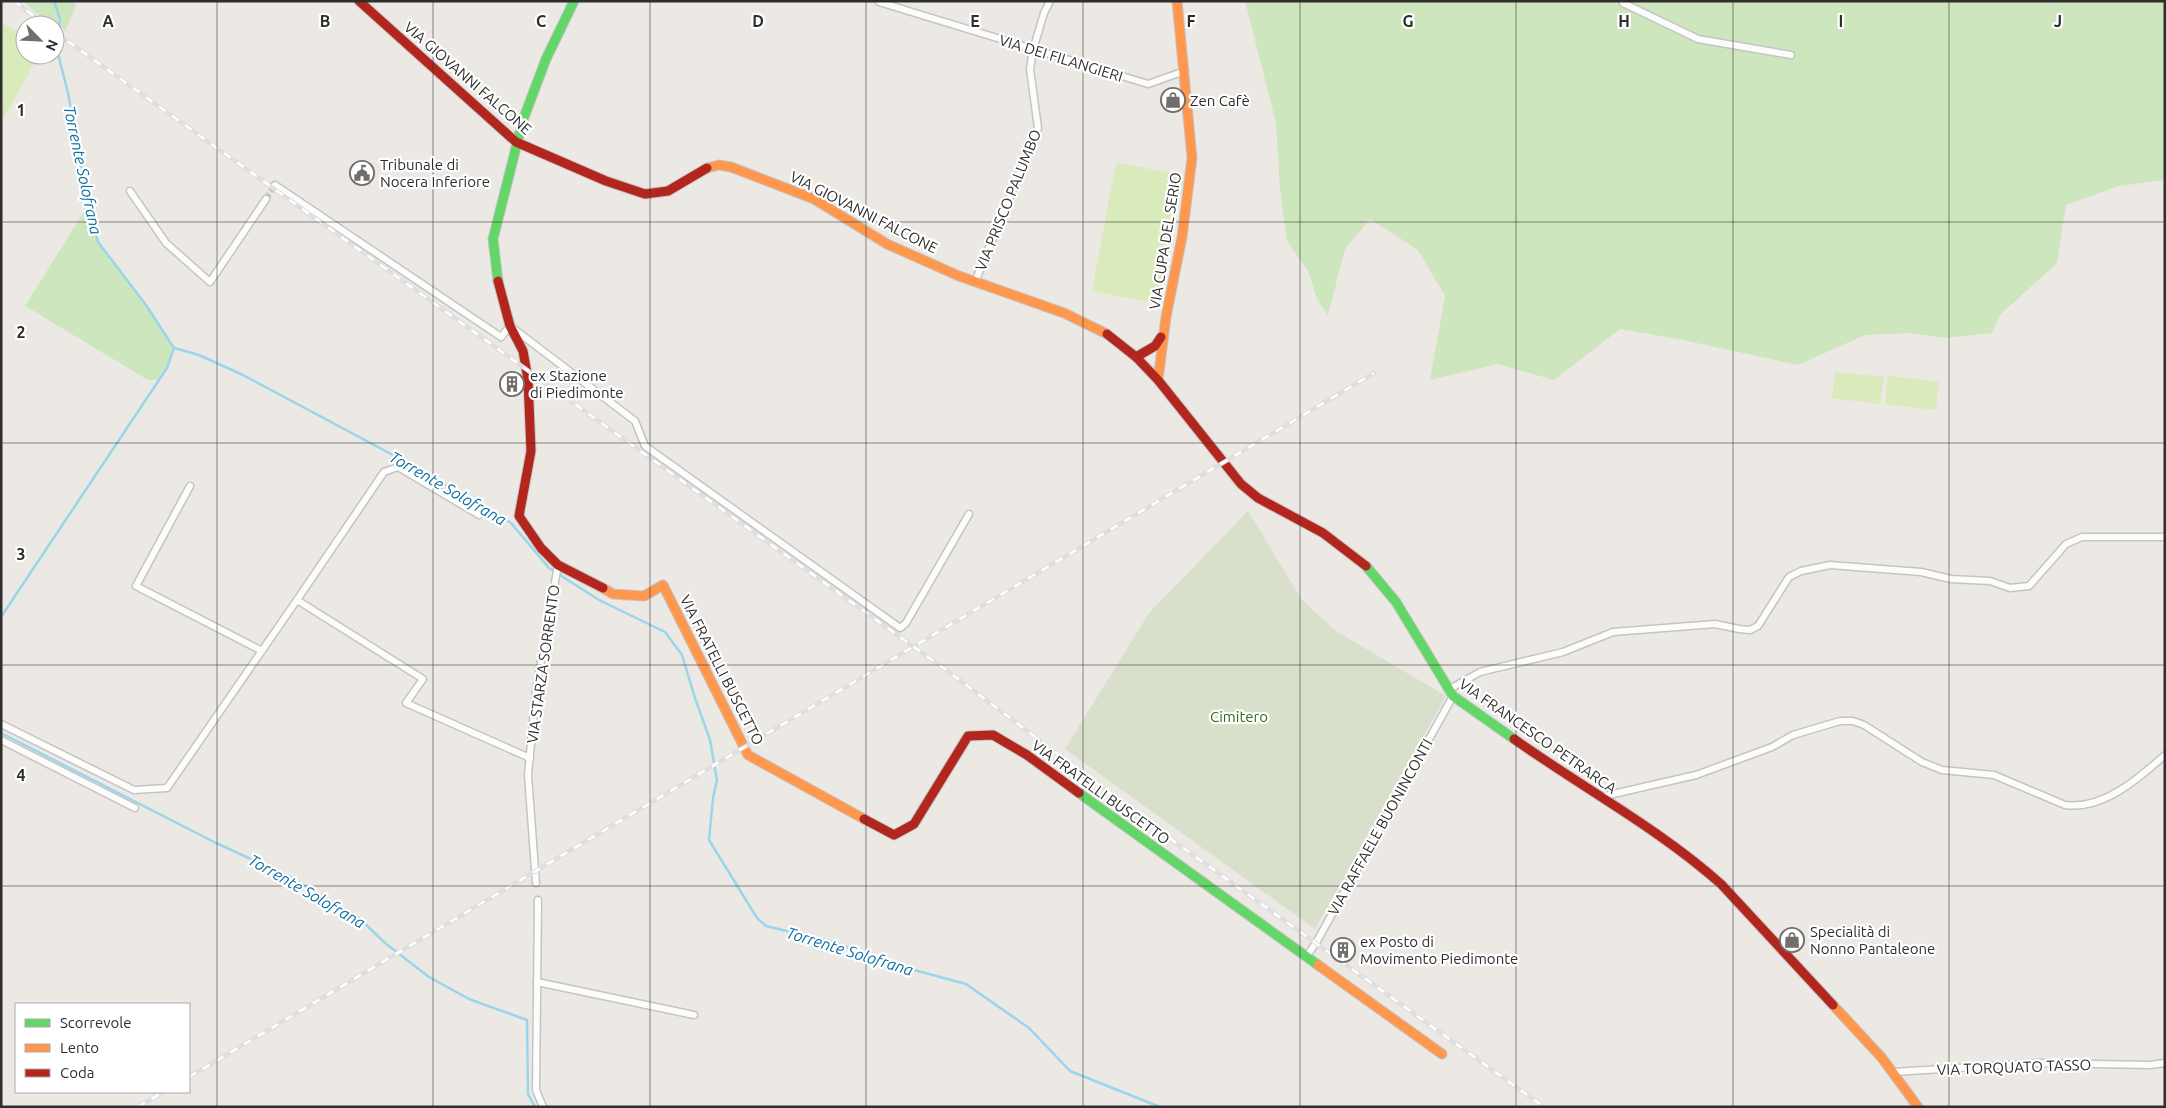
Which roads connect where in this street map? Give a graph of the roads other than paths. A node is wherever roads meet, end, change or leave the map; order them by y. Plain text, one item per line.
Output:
1 (360, 1) edge
2 (574, 1) edge
3 (1050, 1) edge
4 (1177, 1) edge
5 (1623, 1) edge
6 (879, 2) edge
7 (1033, 50) junction
8 (1792, 55) dead end
9 (1184, 71) junction
10 (516, 142) junction
11 (274, 186) dead end
12 (130, 191) dead end
13 (266, 199) tunnel mouth
14 (975, 282) junction
15 (510, 326) junction
16 (1163, 335) junction
17 (1136, 357) junction
18 (1158, 380) junction
19 (190, 486) dead end
20 (969, 514) dead end
21 (479, 515) dead end
22 (2165, 537) edge
23 (558, 568) junction
24 (297, 600) junction
25 (262, 651) junction
26 (1450, 693) junction
27 (1, 724) edge
28 (1, 740) edge
29 (2165, 755) edge
30 (530, 758) junction
31 (1600, 797) junction
32 (135, 808) dead end
33 (536, 883) dead end
34 (538, 900) dead end
35 (1306, 957) junction
36 (537, 982) junction
37 (694, 1015) dead end
38 (1442, 1054) dead end
39 (2165, 1063) edge
40 (1893, 1072) junction
41 (543, 1107) edge
42 (1918, 1107) edge

1 - 10 street, VIA GIOVANNI FALCONE
2 - 10 street, VIA FRATELLI BUSCETTO
3 - 7 street, VIA PRISCO PALUMBO
4 - 9 street, VIA CUPA DEL SERIO
5 - 8 street
6 - 7 street, VIA DEI FILANGIERI
7 - 9 street, VIA DEI FILANGIERI
7 - 14 street, VIA PRISCO PALUMBO
9 - 16 street, VIA CUPA DEL SERIO
10 - 14 street, VIA GIOVANNI FALCONE
10 - 15 street, VIA FRATELLI BUSCETTO
11 - 15 street
12 - 13 street
14 - 17 street, VIA GIOVANNI FALCONE
15 - 20 street
15 - 23 street, VIA FRATELLI BUSCETTO
16 - 17 street
16 - 18 street, VIA CUPA DEL SERIO
17 - 18 street, VIA GIOVANNI FALCONE
18 - 26 street, VIA FRANCESCO PETRARCA
19 - 25 street
21 - 24 street
22 - 26 street
23 - 30 street, VIA STARZA SORRENTO
23 - 35 street, VIA FRATELLI BUSCETTO
24 - 25 street
24 - 30 street
25 - 27 street
26 - 31 street, VIA FRANCESCO PETRARCA
26 - 35 street, VIA RAFFAELE BUONINCONTI
28 - 32 street
29 - 31 street
30 - 33 street, VIA STARZA SORRENTO
31 - 40 street, VIA FRANCESCO PETRARCA
34 - 36 street
35 - 38 street, VIA FRATELLI BUSCETTO
36 - 37 street
36 - 41 street
39 - 40 street, VIA TORQUATO TASSO
40 - 42 street, VIA FRANCESCO PETRARCA

